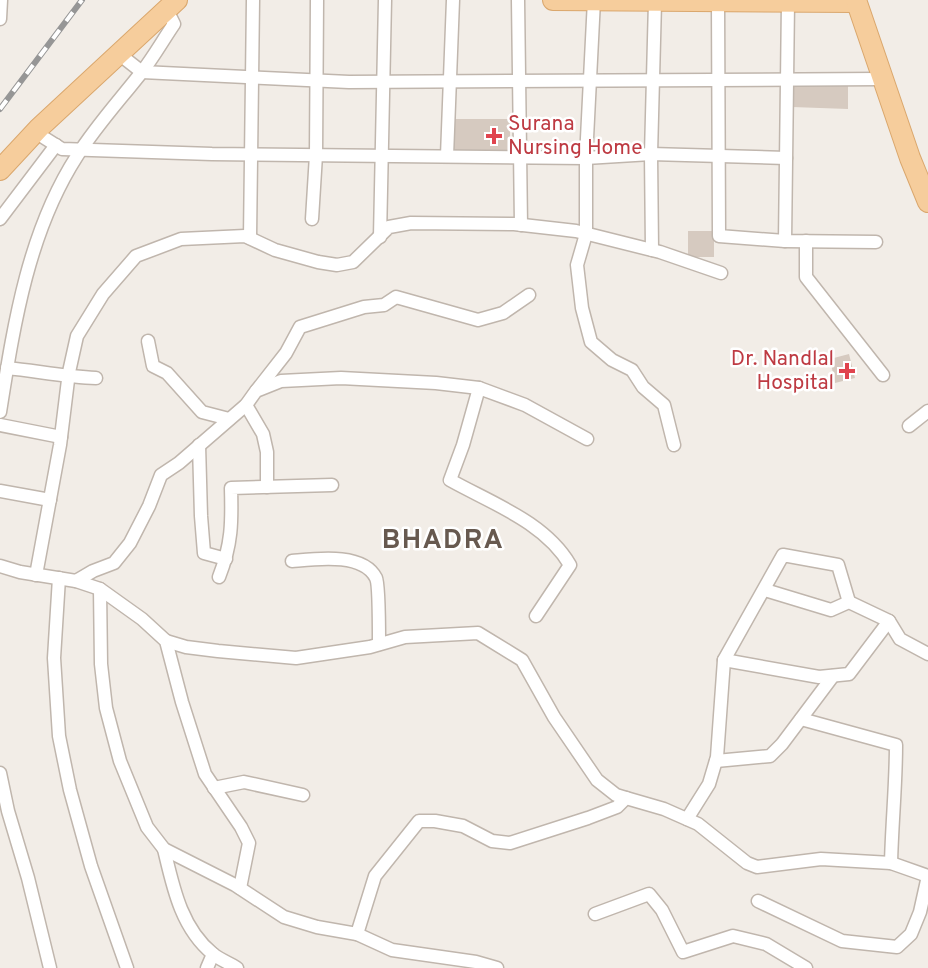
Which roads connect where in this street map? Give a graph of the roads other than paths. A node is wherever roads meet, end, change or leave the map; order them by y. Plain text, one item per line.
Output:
1 (2, 0) edge
2 (253, 0) edge
3 (316, 0) edge
4 (385, 0) edge
5 (453, 0) edge
6 (518, 0) edge
7 (553, 0) edge
8 (594, 0) edge
9 (856, 1) edge
10 (655, 2) junction
11 (718, 2) junction
12 (788, 2) junction
13 (172, 5) edge
14 (0, 19) edge
15 (119, 54) junction
16 (142, 72) junction
17 (252, 77) junction
18 (718, 79) junction
19 (882, 79) junction
20 (316, 80) junction
21 (653, 80) junction
22 (787, 80) junction
23 (590, 81) junction
24 (383, 82) junction
25 (449, 82) junction
26 (519, 82) junction
27 (34, 132) junction
28 (56, 145) junction
29 (82, 149) junction
30 (251, 154) junction
31 (651, 154) junction
32 (316, 155) junction
33 (381, 155) junction
34 (447, 156) junction
35 (521, 157) junction
36 (586, 158) junction
37 (718, 158) junction
38 (786, 158) junction
39 (0, 170) edge
40 (928, 202) edge
41 (0, 219) edge
42 (312, 219) dead end
43 (520, 225) junction
44 (585, 234) junction
45 (380, 237) junction
46 (250, 238) junction
47 (785, 241) junction
48 (806, 241) junction
49 (876, 242) dead end
50 (652, 250) junction
51 (721, 273) dead end
52 (529, 295) dead end
53 (148, 341) dead end
54 (7, 368) junction
55 (884, 375) dead end
56 (69, 377) junction
57 (96, 378) dead end
58 (479, 388) junction
59 (256, 391) junction
60 (246, 405) junction
61 (928, 411) edge
62 (0, 412) edge
63 (229, 419) junction
64 (0, 425) edge
65 (909, 426) dead end
66 (61, 436) junction
67 (587, 439) dead end
68 (674, 445) dead end
69 (199, 446) junction
70 (332, 485) dead end
71 (267, 487) junction
72 (0, 491) edge
73 (50, 500) junction
74 (226, 559) junction
75 (292, 561) dead end
76 (0, 566) edge
77 (36, 575) junction
78 (219, 577) dead end
79 (59, 578) junction
80 (76, 581) junction
81 (100, 589) junction
82 (765, 590) junction
83 (849, 602) junction
84 (536, 616) dead end
85 (889, 621) junction
86 (166, 641) junction
87 (379, 644) junction
88 (928, 654) edge
89 (724, 660) junction
90 (833, 676) junction
91 (801, 719) junction
92 (716, 761) junction
93 (0, 773) edge
94 (214, 788) junction
95 (303, 795) dead end
96 (626, 798) junction
97 (687, 819) junction
98 (164, 849) junction
99 (891, 862) junction
100 (928, 876) edge
101 (240, 888) junction
102 (758, 901) dead end
103 (595, 914) dead end
104 (357, 934) junction
105 (213, 954) junction
106 (433, 962) edge
107 (50, 968) edge
108 (127, 968) edge
109 (207, 968) edge
110 (237, 968) edge
111 (497, 968) edge
112 (806, 968) edge

1 - 14 street
2 - 17 street
3 - 20 street
4 - 24 street
5 - 25 street
6 - 26 street
7 - 8 main road
8 - 10 main road
8 - 23 street
9 - 12 main road
9 - 19 main road
10 - 11 main road
10 - 21 street
11 - 12 main road
11 - 18 street
12 - 22 street
13 - 15 main road
13 - 16 street
15 - 16 street
15 - 27 main road
16 - 17 street
16 - 29 street
17 - 20 street
17 - 30 street
18 - 21 street
18 - 22 street
18 - 37 street
19 - 22 street
19 - 40 main road
20 - 24 street
20 - 32 street
21 - 23 street
21 - 31 street
22 - 38 street
23 - 26 street
23 - 36 street
24 - 25 street
24 - 33 street
25 - 26 street
25 - 34 street
26 - 35 street
27 - 28 street
27 - 39 main road
28 - 29 street
28 - 41 street
29 - 30 street
29 - 54 street
30 - 32 street
30 - 46 street
31 - 36 street
31 - 37 street
31 - 50 street
32 - 33 street
32 - 42 street
33 - 34 street
33 - 45 street
34 - 35 street
35 - 36 street
35 - 43 street
36 - 44 street
37 - 38 street
37 - 47 street
38 - 47 street
43 - 44 street
43 - 45 street
44 - 50 street
44 - 68 street
45 - 46 street
46 - 56 street
47 - 48 street
48 - 49 street
48 - 55 street
50 - 51 street
52 - 59 street
53 - 63 street
54 - 56 street
54 - 62 street
56 - 57 street
56 - 66 street
58 - 59 street
58 - 67 street
58 - 84 street
59 - 60 street
60 - 63 street
60 - 71 street
61 - 65 street
63 - 69 street
64 - 66 street
66 - 73 street
69 - 74 street
69 - 80 street
70 - 71 street
71 - 74 street
72 - 73 street
73 - 77 street
74 - 78 street
75 - 87 street
76 - 77 street
77 - 79 street
79 - 80 street
79 - 108 street
80 - 81 street
81 - 86 street
81 - 98 street
82 - 83 street
82 - 83 street
82 - 89 street
83 - 85 street
85 - 88 street
85 - 90 street
86 - 87 street
86 - 94 street
87 - 96 street
89 - 90 street
89 - 92 street
90 - 91 street
91 - 92 street
91 - 99 street
92 - 97 street
93 - 107 street
94 - 95 street
94 - 101 street
96 - 97 street
96 - 104 street
97 - 99 street
98 - 101 street
98 - 105 street
99 - 100 street
100 - 102 street
101 - 104 street
103 - 112 street
104 - 106 street
105 - 109 street
105 - 110 street
106 - 111 street

